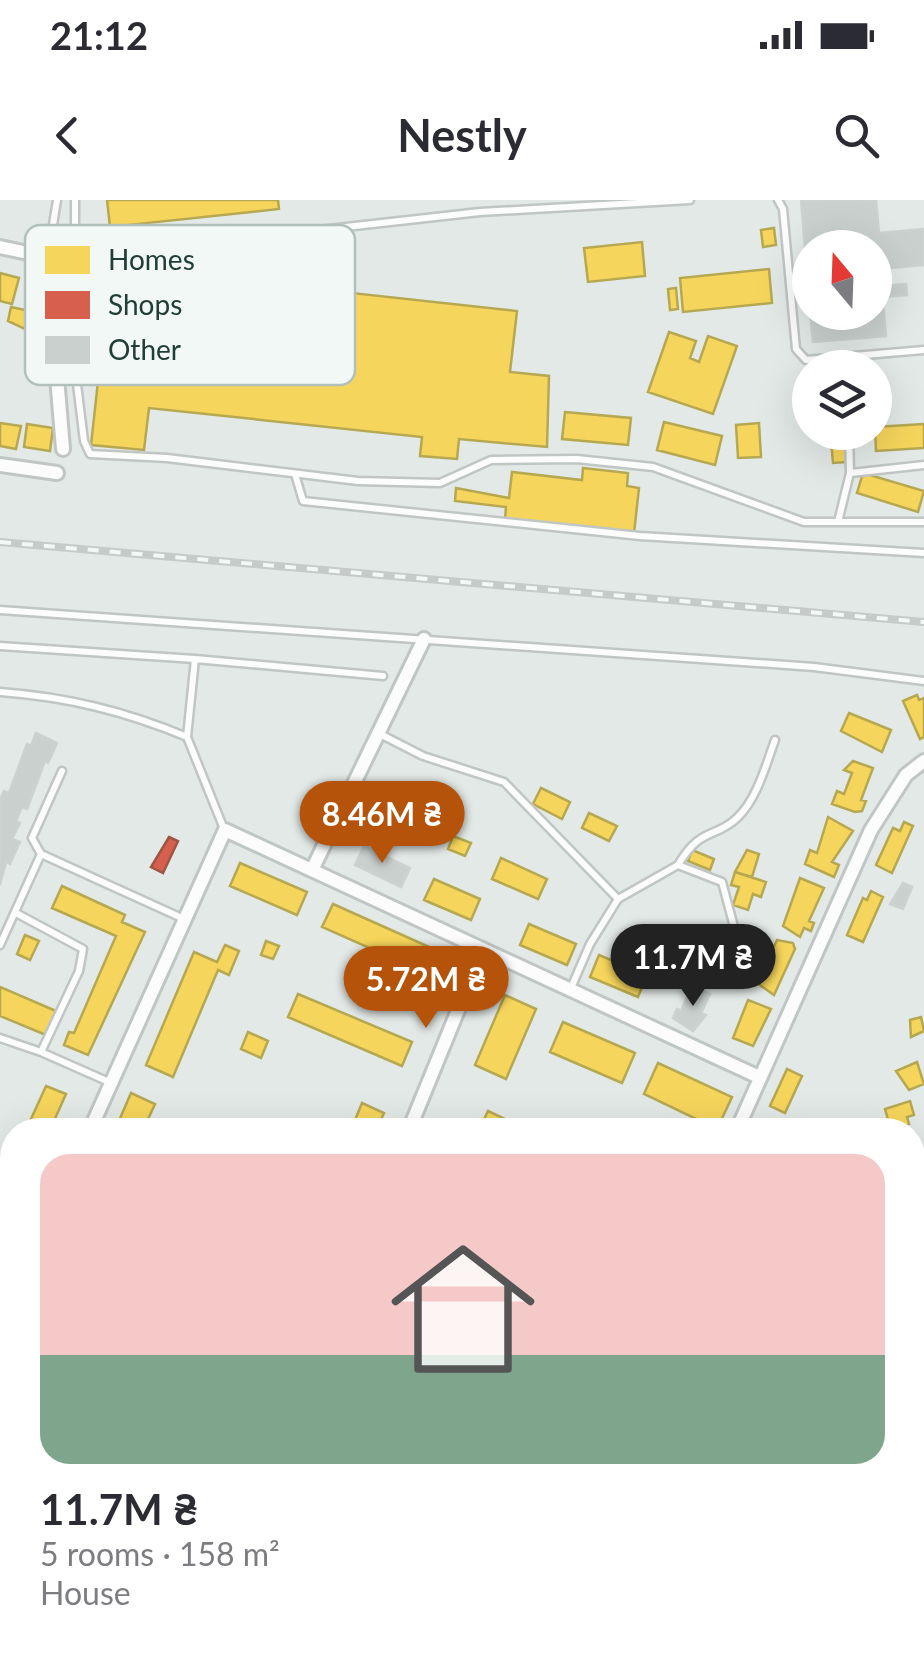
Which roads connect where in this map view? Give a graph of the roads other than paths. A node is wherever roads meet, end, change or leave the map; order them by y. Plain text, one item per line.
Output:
1 (57, 200) edge
2 (75, 200) edge
3 (690, 200) edge
4 (778, 200) edge
5 (53, 225) edge
6 (76, 225) edge
7 (355, 226) edge
8 (0, 248) edge
9 (25, 253) edge
10 (797, 350) edge
11 (924, 350) edge
12 (892, 353) edge
13 (58, 385) edge
14 (77, 385) edge
15 (63, 449) dead end
16 (849, 450) edge
17 (924, 464) edge
18 (0, 465) edge
19 (57, 473) dead end
20 (850, 473) junction
21 (295, 474) junction
22 (838, 522) junction
23 (924, 522) edge
24 (924, 553) edge
25 (0, 610) edge
26 (424, 640) junction
27 (0, 646) edge
28 (195, 660) junction
29 (383, 676) dead end
30 (924, 681) edge
31 (0, 692) edge
32 (380, 734) junction
33 (187, 737) junction
34 (775, 740) dead end
35 (924, 761) edge
36 (62, 771) dead end
37 (225, 830) junction
38 (40, 854) junction
39 (678, 865) junction
40 (312, 870) junction
41 (618, 899) junction
42 (16, 912) junction
43 (184, 919) junction
44 (0, 945) edge
45 (483, 949) junction
46 (731, 958) dead end
47 (570, 990) junction
48 (0, 1038) edge
49 (41, 1052) junction
50 (759, 1077) junction
51 (111, 1083) junction
52 (95, 1118) edge
53 (413, 1118) edge
54 (742, 1118) edge

1 - 5 lane
2 - 6 lane
3 - 7 lane
4 - 10 lane
8 - 9 street
11 - 12 lane
13 - 15 street
14 - 21 lane
16 - 20 lane
17 - 20 lane
18 - 19 street
20 - 22 lane
21 - 22 lane
21 - 24 lane
22 - 23 lane
25 - 26 lane
26 - 30 lane
26 - 32 street
27 - 28 lane
28 - 29 lane
28 - 33 lane
31 - 33 lane
32 - 40 street
32 - 41 lane
33 - 37 lane
34 - 39 lane
35 - 50 street
36 - 38 lane
37 - 40 street
37 - 43 street
38 - 42 lane
38 - 43 lane
39 - 41 lane
39 - 46 lane
40 - 45 street
41 - 47 lane
42 - 44 lane
42 - 49 lane
43 - 51 street
45 - 47 street
45 - 53 street
47 - 50 street
48 - 49 lane
49 - 51 lane
50 - 54 street
51 - 52 street

